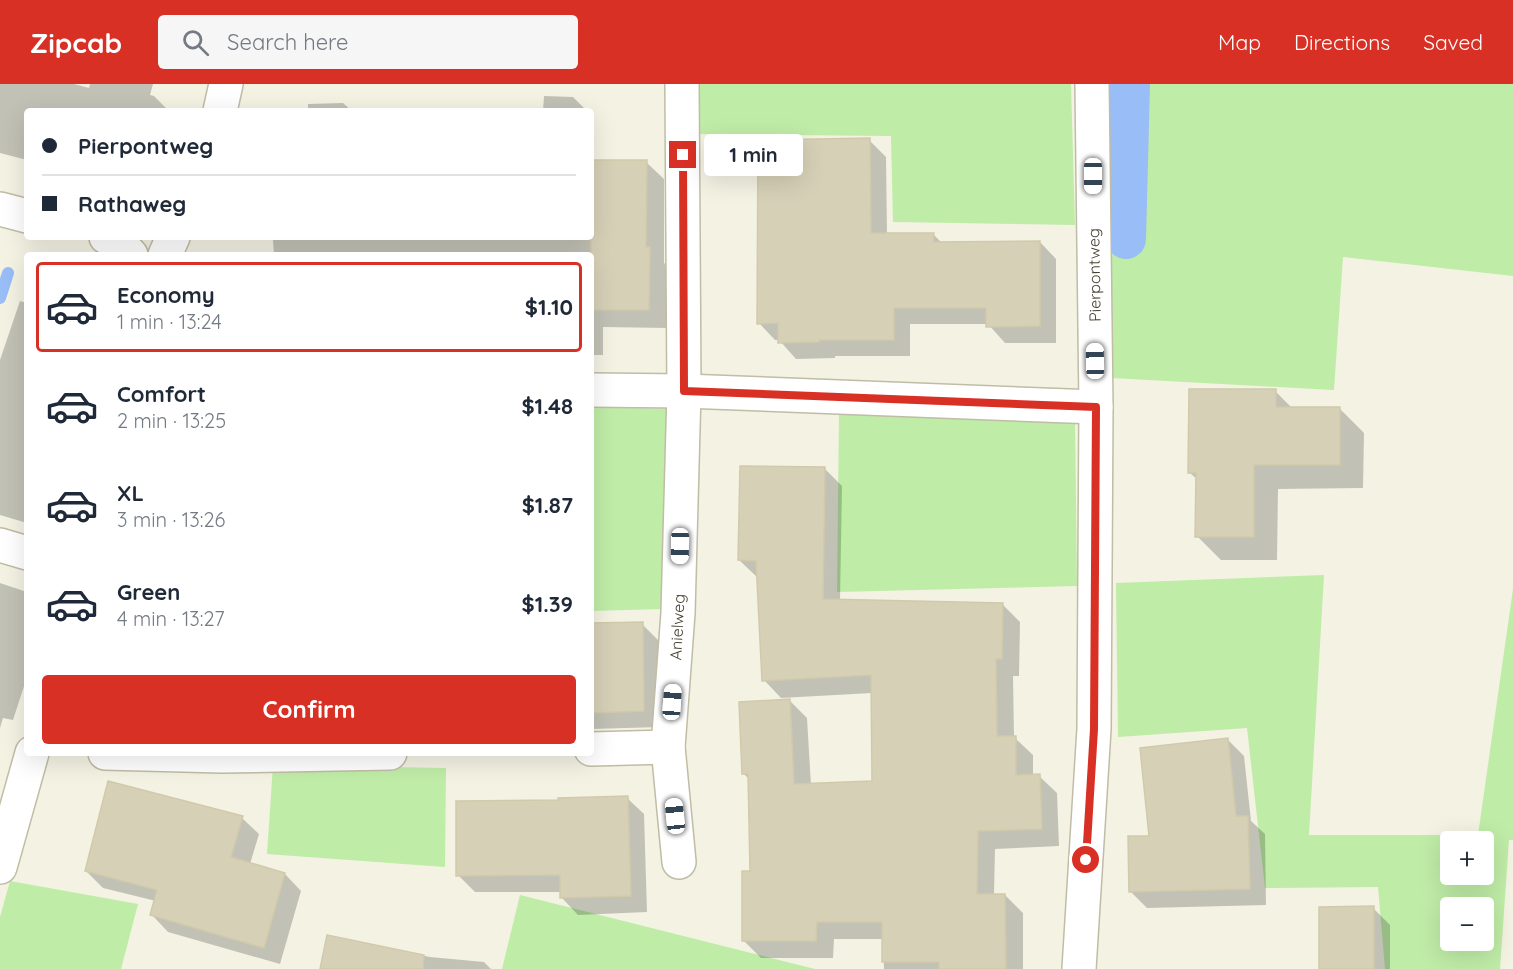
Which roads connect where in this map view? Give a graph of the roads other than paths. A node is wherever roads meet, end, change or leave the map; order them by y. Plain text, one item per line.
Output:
1 (226, 84) edge
2 (682, 84) edge
3 (1092, 84) edge
4 (221, 108) edge
5 (0, 209) edge
6 (24, 215) edge
7 (117, 240) edge
8 (127, 252) edge
9 (594, 390) edge
10 (684, 391) junction
11 (1096, 407) junction
12 (0, 545) edge
13 (24, 552) edge
14 (668, 747) junction
15 (594, 749) edge
16 (31, 756) edge
17 (679, 862) dead end
18 (0, 867) edge
19 (1079, 969) edge

1 - 4 street
2 - 10 street, Anielweg
3 - 11 street, Pierpontweg
5 - 6 street
7 - 8 street
9 - 10 street
10 - 11 street
10 - 14 street, Anielweg
11 - 19 street, Pierpontweg
12 - 13 street
14 - 15 street
14 - 17 street, Anielweg
16 - 18 street

